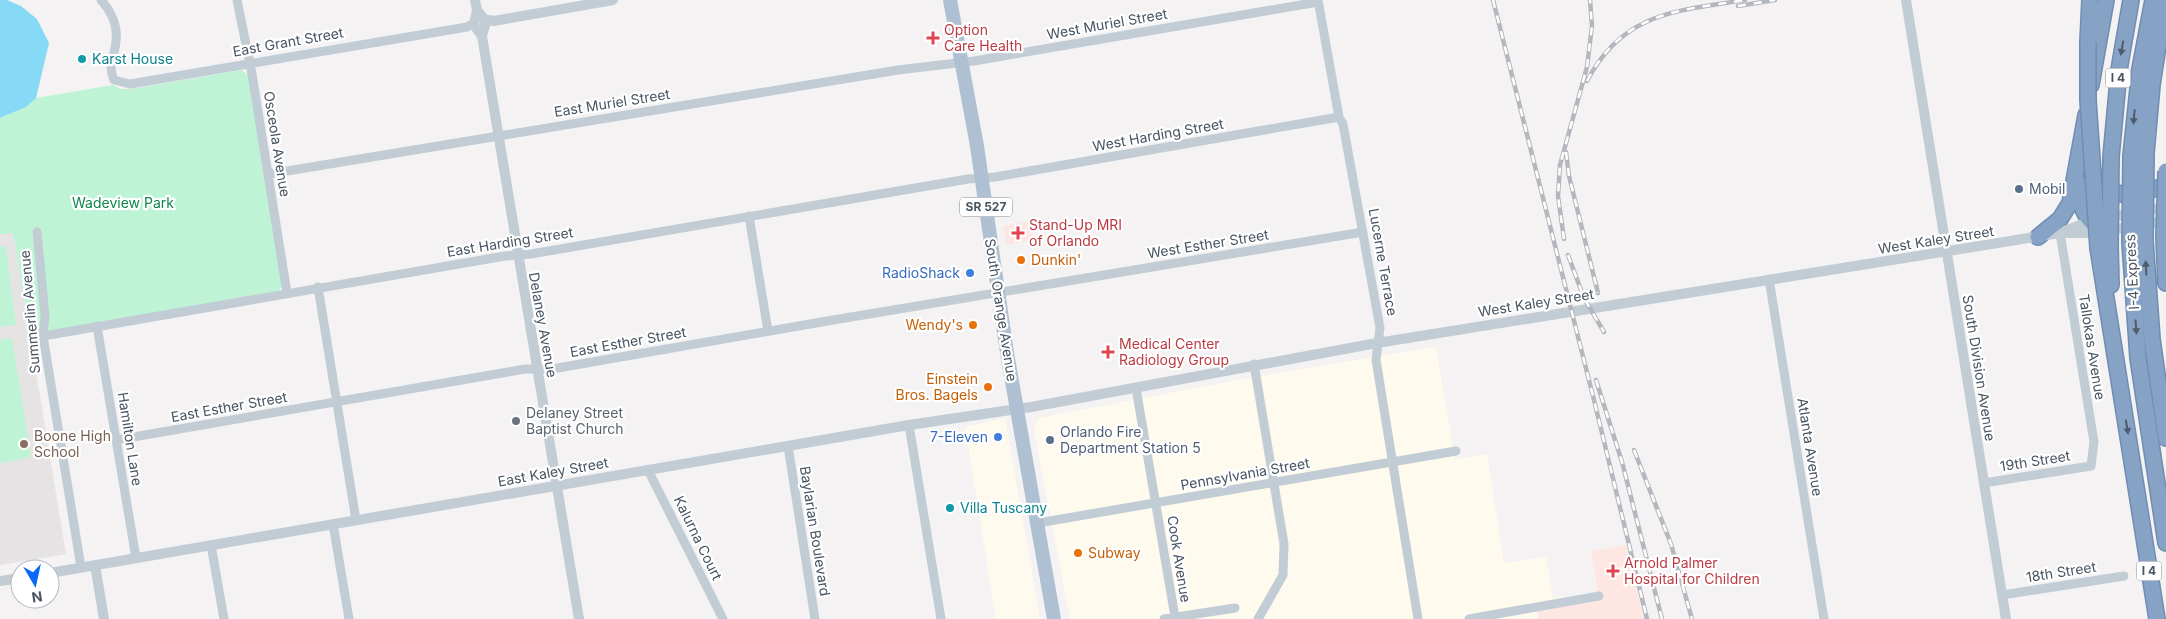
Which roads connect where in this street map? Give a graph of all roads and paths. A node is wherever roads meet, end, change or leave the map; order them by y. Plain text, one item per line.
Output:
1 (101, 0) edge
2 (237, 0) edge
3 (613, 0) edge
4 (950, 0) edge
5 (1906, 0) edge
6 (2090, 0) edge
7 (2131, 0) edge
8 (2153, 0) edge
9 (2165, 0) edge
10 (1318, 1) edge
11 (2106, 1) edge
12 (479, 22) edge
13 (2093, 47) junction
14 (960, 62) junction
15 (249, 63) junction
16 (1339, 117) junction
17 (498, 136) junction
18 (2139, 154) junction
19 (2166, 171) edge
20 (268, 174) junction
21 (2084, 174) junction
22 (982, 178) junction
23 (2166, 187) edge
24 (2166, 207) edge
25 (749, 216) junction
26 (2166, 220) edge
27 (2090, 221) junction
28 (2150, 224) joint
29 (2112, 230) junction
30 (37, 232) dead end
31 (1363, 232) junction
32 (2060, 233) junction
33 (2038, 237) junction
34 (2137, 242) junction
35 (2104, 247) junction
36 (1946, 253) junction
37 (518, 255) junction
38 (1768, 279) junction
39 (2166, 283) edge
40 (318, 287) junction
41 (288, 292) junction
42 (998, 293) junction
43 (97, 326) junction
44 (768, 331) junction
45 (43, 336) junction
46 (1377, 343) junction
47 (1254, 364) junction
48 (537, 369) junction
49 (1136, 388) junction
50 (336, 402) junction
51 (1017, 409) junction
52 (909, 425) junction
53 (2166, 438) edge
54 (116, 440) junction
55 (788, 446) junction
56 (1456, 451) dead end
57 (1392, 462) junction
58 (2091, 466) joint
59 (648, 470) junction
60 (1274, 483) junction
61 (1984, 484) junction
62 (557, 486) junction
63 (1156, 503) junction
64 (356, 520) junction
65 (1038, 523) junction
66 (333, 524) junction
67 (2166, 543) edge
68 (211, 545) junction
69 (136, 558) junction
70 (95, 565) junction
71 (81, 567) junction
72 (60, 571) edge
73 (2124, 576) dead end
74 (2002, 595) junction
75 (1599, 596) dead end
76 (1235, 608) dead end
77 (1175, 617) junction
78 (104, 619) edge
79 (224, 619) edge
80 (349, 619) edge
81 (578, 619) edge
82 (723, 619) edge
83 (815, 619) edge
84 (941, 619) edge
85 (1054, 619) edge
86 (1164, 619) edge
87 (1258, 619) edge
88 (1418, 619) edge
89 (1469, 619) edge
90 (1824, 619) edge
91 (2006, 619) edge
92 (2157, 619) edge

1 - 15 street, East Grant Street
2 - 15 street, Osceola Avenue
3 - 12 street, East Grant Street
4 - 14 main road, South Orange Avenue / SR 527
5 - 36 street, South Division Avenue
6 - 13 highway
7 -> 35 highway, I 4, bridge
8 -> 18 highway, I-4 Express
9 - 18 highway, I-4 Express
10 - 14 street, West Muriel Street
10 - 16 street, Lucerne Terrace
11 - 13 highway
12 - 15 street, East Grant Street
12 - 17 street, Delaney Avenue
13 - 21 highway
13 - 33 highway
13 - 35 highway, bridge
14 - 17 street, East Muriel Street
14 - 22 main road, South Orange Avenue / SR 527
15 - 20 street, Osceola Avenue
16 - 22 street, West Harding Street
16 - 31 street, Lucerne Terrace
17 - 20 street, East Muriel Street
17 - 37 street, Delaney Avenue
18 - 34 highway, I-4 Express, bridge
19 - 39 highway, bridge
20 - 41 street, Osceola Avenue
21 - 23 highway
21 - 27 highway
22 - 25 street, East Harding Street
22 - 42 main road, South Orange Avenue / SR 527
24 - 27 street, West Kaley Street
25 - 37 street, East Harding Street
25 - 44 street
26 - 28 highway
27 - 29 highway
27 - 32 street, West Kaley Street
28 - 29 street, West Kaley Street
29 - 32 street, West Kaley Street
30 - 45 street, Summerlin Avenue
31 - 42 street, West Esther Street
31 - 46 street, Lucerne Terrace
32 - 33 street, West Kaley Street
32 - 58 street, Tallokas Avenue
33 - 36 street, West Kaley Street
53 -> 34 highway, I-4 Express
34 -> 67 highway, I-4 Express
35 -> 92 highway, I 4
36 - 38 street, West Kaley Street
36 - 61 street, South Division Avenue
37 - 40 street, East Harding Street
37 - 48 street, Delaney Avenue
38 - 46 street, West Kaley Street
38 - 90 street, Atlanta Avenue
40 - 41 street, East Harding Street
40 - 50 street
41 - 43 street, East Harding Street
42 - 44 street, East Esther Street
42 - 51 main road, South Orange Avenue / SR 527
43 - 45 street, East Harding Street
43 - 54 street, Hamilton Lane
44 - 48 street, East Esther Street
45 - 71 street, Summerlin Avenue
46 - 47 street, West Kaley Street
46 - 57 street, Lucerne Terrace
47 - 49 street, West Kaley Street
47 - 60 street
48 - 50 street, East Esther Street
48 - 62 street, Delaney Avenue
49 - 51 street, West Kaley Street
49 - 63 street, Cook Avenue
50 - 54 street, East Esther Street
50 - 64 street
51 - 52 street, East Kaley Street
51 - 65 main road, South Orange Avenue / SR 527
52 - 55 street, East Kaley Street
52 - 84 street
54 - 69 street, Hamilton Lane
55 - 59 street, East Kaley Street
55 - 83 street, Baylarian Boulevard
56 - 57 street, Pennsylvania Street
57 - 60 street, Pennsylvania Street
57 - 88 street, Lucerne Terrace
58 - 61 street, 19th Street
59 - 62 street, East Kaley Street
59 - 82 street, Kalurna Court
60 - 63 street, Pennsylvania Street
60 - 87 street
61 - 74 street, South Division Avenue
62 - 64 street, East Kaley Street
62 - 81 street, Delaney Avenue
63 - 65 street, Pennsylvania Street
63 - 77 street, Cook Avenue
64 - 66 street, East Kaley Street
65 - 85 main road, South Orange Avenue / SR 527
66 - 68 street, East Kaley Street
66 - 80 street
68 - 69 street, East Kaley Street
68 - 79 street
69 - 70 street, East Kaley Street
70 - 71 street, East Kaley Street
70 - 78 street
71 - 72 street
73 - 74 street, 18th Street
74 - 91 street, South Division Avenue
75 - 89 street
76 - 77 street
77 - 86 street

